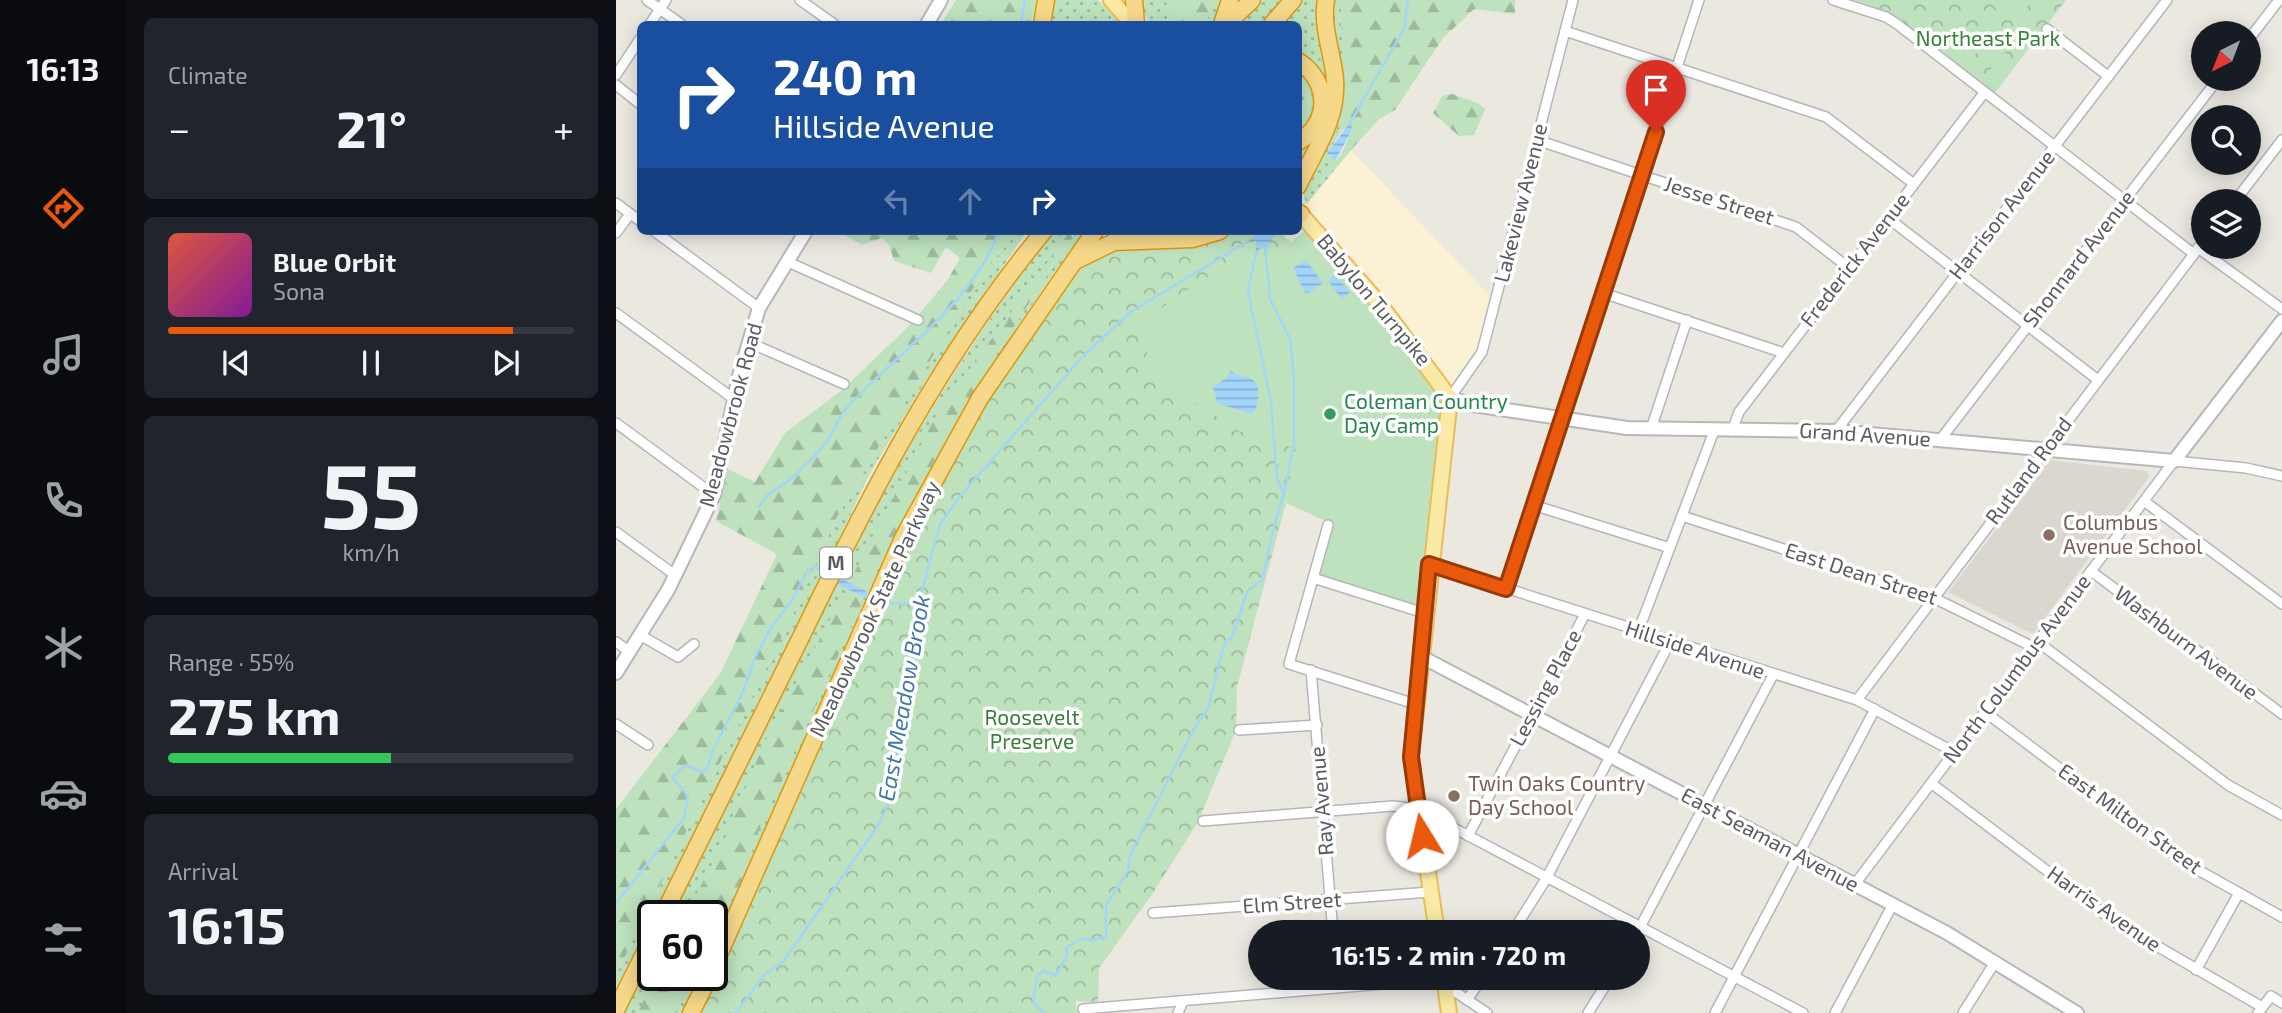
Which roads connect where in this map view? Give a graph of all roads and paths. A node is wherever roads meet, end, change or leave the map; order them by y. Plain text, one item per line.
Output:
1 (648, 0) edge
2 (666, 0) edge
3 (800, 0) edge
4 (941, 0) edge
5 (1046, 0) edge
6 (1111, 0) edge
7 (1134, 0) edge
8 (1230, 0) edge
9 (1252, 0) edge
10 (1293, 0) edge
11 (1326, 0) edge
12 (1573, 0) edge
13 (1699, 0) edge
14 (1833, 0) edge
15 (2279, 0) edge
16 (2162, 2) edge
17 (660, 9) junction
18 (652, 21) edge
19 (677, 21) edge
20 (830, 21) edge
21 (929, 21) edge
22 (1042, 21) edge
23 (1131, 21) edge
24 (1134, 21) edge
25 (1223, 21) edge
26 (1230, 21) edge
27 (1275, 21) edge
28 (2261, 23) edge
29 (2047, 29) dead end
30 (1565, 31) junction
31 (637, 44) edge
32 (1302, 65) edge
33 (1677, 68) junction
34 (616, 75) edge
35 (2108, 76) junction
36 (616, 85) edge
37 (2209, 91) edge
38 (1984, 93) junction
39 (637, 102) edge
40 (1302, 138) edge
41 (1538, 140) junction
42 (2282, 140) edge
43 (2054, 146) junction
44 (1642, 175) junction
45 (1302, 178) edge
46 (1914, 184) junction
47 (2244, 189) edge
48 (2124, 201) junction
49 (616, 203) edge
50 (630, 214) junction
51 (1302, 216) edge
52 (1888, 218) junction
53 (637, 219) edge
54 (616, 233) edge
55 (659, 235) edge
56 (804, 235) edge
57 (1032, 235) edge
58 (1041, 235) edge
59 (1091, 235) edge
60 (1154, 235) edge
61 (1206, 235) edge
62 (2191, 243) edge
63 (1028, 250) junction
64 (2191, 258) edge
65 (2214, 259) edge
66 (788, 262) junction
67 (1073, 262) junction
68 (1849, 268) junction
69 (1957, 273) junction
70 (1602, 293) junction
71 (759, 308) junction
72 (2282, 309) edge
73 (616, 313) edge
74 (918, 320) dead end
75 (1686, 320) junction
76 (2282, 321) edge
77 (2027, 327) junction
78 (2277, 335) edge
79 (748, 342) junction
80 (1784, 353) junction
81 (2098, 380) junction
82 (844, 384) dead end
83 (1450, 398) junction
84 (734, 399) junction
85 (1560, 420) junction
86 (616, 423) edge
87 (1651, 429) junction
88 (1836, 430) junction
89 (1732, 431) junction
90 (1714, 432) junction
91 (1940, 440) junction
92 (2045, 449) junction
93 (2174, 461) junction
94 (2282, 476) edge
95 (714, 495) junction
96 (2144, 501) junction
97 (1533, 505) junction
98 (1682, 516) junction
99 (1328, 525) dead end
100 (616, 532) edge
101 (1670, 548) junction
102 (1429, 564) junction
103 (2091, 571) junction
104 (675, 575) junction
105 (1313, 578) junction
106 (1506, 589) junction
107 (1934, 598) junction
108 (2282, 604) edge
109 (1424, 613) junction
110 (1585, 614) junction
111 (1639, 632) junction
112 (640, 635) junction
113 (616, 642) edge
114 (1670, 642) junction
115 (694, 644) dead end
116 (2036, 644) junction
117 (629, 652) junction
118 (1420, 656) junction
119 (1311, 670) junction
120 (616, 673) edge
121 (1773, 675) junction
122 (1857, 700) junction
123 (1415, 704) junction
124 (1875, 709) junction
125 (1985, 712) junction
126 (1532, 714) junction
127 (2282, 714) edge
128 (616, 724) edge
129 (1317, 725) junction
130 (1239, 730) dead end
131 (648, 746) dead end
132 (1954, 752) junction
133 (1611, 756) junction
134 (1931, 783) junction
135 (1705, 805) junction
136 (1418, 809) junction
137 (1323, 811) junction
138 (2282, 815) edge
139 (1203, 821) dead end
140 (1468, 836) junction
141 (1798, 855) junction
142 (1546, 879) junction
143 (1854, 884) junction
144 (1430, 892) junction
145 (2239, 893) junction
146 (670, 900) edge
147 (1330, 900) junction
148 (1893, 904) junction
149 (1153, 913) dead end
150 (2282, 917) edge
151 (1332, 920) edge
152 (1435, 920) edge
153 (1519, 920) edge
154 (1620, 920) edge
155 (1643, 920) edge
156 (728, 934) edge
157 (1650, 936) edge
158 (1994, 962) junction
159 (637, 968) edge
160 (2196, 970) junction
161 (1734, 977) junction
162 (1277, 990) edge
163 (1445, 990) edge
164 (1455, 990) edge
165 (1474, 990) edge
166 (1602, 990) edge
167 (702, 991) edge
168 (1467, 1000) junction
169 (1183, 1001) junction
170 (2282, 1003) edge
171 (1083, 1009) dead end
172 (616, 1010) edge
173 (2260, 1010) edge
174 (691, 1013) edge
175 (1178, 1013) edge
176 (1449, 1013) edge
177 (1487, 1013) edge
178 (1588, 1013) edge
179 (1715, 1013) edge
180 (1803, 1013) edge
181 (1835, 1013) edge
182 (1963, 1013) edge
183 (2077, 1013) edge

1 - 17 street
2 - 17 street
3 - 20 street
4 - 21 street
5 - 22 highway
6 - 23 main road
7 - 24 highway
8 - 25 highway
9 - 26 highway
10 - 27 highway
11 - 45 highway
12 - 30 street, Lakeview Avenue
13 - 33 street
14 - 38 street
15 - 28 street
16 - 35 street, Harrison Avenue
17 - 18 street
17 - 19 street
29 - 35 street
30 - 33 street
30 - 41 street, Lakeview Avenue
31 - 34 street
32 - 40 highway
33 - 44 street
33 - 46 street
35 - 43 street, Harrison Avenue
36 - 39 street
37 - 48 street, Shonnard Avenue
38 - 43 street
38 - 46 street, Frederick Avenue
41 - 44 street, Jesse Street
41 - 83 street, Lakeview Avenue
42 - 47 street
43 - 48 street
43 - 69 street, Harrison Avenue
44 - 68 street, Jesse Street
44 - 70 street
46 - 52 street, Frederick Avenue
48 - 62 street
48 - 77 street, Shonnard Avenue
49 - 50 street
50 - 53 street
50 - 54 street
51 - 83 main road, Babylon Turnpike
52 - 68 street, Frederick Avenue
52 - 69 street
55 - 71 street
56 - 66 street, Meadowbrook Road
57 - 63 highway
58 - 63 highway, M
59 - 67 highway, Meadowbrook State Parkway / M
60 - 61 highway
60 - 67 highway
63 - 146 highway, M
64 - 81 street, Rutland Road
65 - 72 street
66 - 71 street, Meadowbrook Road
66 - 74 street
67 - 156 highway, Meadowbrook State Parkway / M
68 - 80 street, Frederick Avenue
69 - 77 street
69 - 88 street, Harrison Avenue
70 - 75 street
70 - 85 street
71 - 79 street, Meadowbrook Road
73 - 84 street
75 - 80 street
75 - 87 street
76 - 78 street, North Columbus Avenue
77 - 81 street
77 - 91 street, Shonnard Avenue
78 - 93 street, North Columbus Avenue
79 - 82 street
79 - 84 street, Meadowbrook Road
80 - 89 street, Frederick Avenue
81 - 92 street, Rutland Road
83 - 85 street, Grand Avenue
83 - 102 main road
84 - 95 street, Meadowbrook Road
85 - 87 street, Grand Avenue
85 - 97 street
86 - 95 street
87 - 90 street, Grand Avenue
88 - 89 street, Grand Avenue
88 - 91 street, Grand Avenue
89 - 90 street, Grand Avenue
90 - 98 street
91 - 92 street, Grand Avenue
92 - 93 street, Grand Avenue
92 - 107 street, Rutland Road
93 - 94 street, Grand Avenue
93 - 96 street, North Columbus Avenue
95 - 104 street, Meadowbrook Road
96 - 103 street, North Columbus Avenue
96 - 108 street
97 - 101 street
97 - 106 street
98 - 101 street
98 - 107 street, East Dean Street
99 - 105 street
100 - 104 street
101 - 111 street
102 - 106 street, Hillside Avenue
102 - 109 main road
103 - 116 street, North Columbus Avenue
103 - 127 street, Washburn Avenue
104 - 112 street, Meadowbrook Road
105 - 109 street
105 - 119 street
106 - 110 street, Hillside Avenue
107 - 116 street, East Dean Street
107 - 122 street, Rutland Road
109 - 118 main road
110 - 111 street, Hillside Avenue
110 - 126 street, Lessing Place
111 - 114 street, Hillside Avenue
112 - 115 street
112 - 117 street, Meadowbrook Road
113 - 117 street
114 - 121 street, Hillside Avenue
114 - 133 street
116 - 125 street, North Columbus Avenue
116 - 138 street, East Dean Street
117 - 120 street, Meadowbrook Road
118 - 123 main road
118 - 126 street, East Seaman Avenue
119 - 123 street
119 - 129 street, Ray Avenue
121 - 122 street, Hillside Avenue
121 - 135 street
122 - 124 street, Hillside Avenue
123 - 136 main road
124 - 132 street, Hillside Avenue
124 - 141 street
125 - 132 street, North Columbus Avenue
125 - 145 street, East Milton Street
126 - 133 street, East Seaman Avenue
126 - 140 street, Lessing Place
128 - 131 street
129 - 130 street
129 - 137 street, Ray Avenue
132 - 134 street, North Columbus Avenue
133 - 135 street, East Seaman Avenue
133 - 142 street
134 - 143 street, North Columbus Avenue
134 - 160 street, Harris Avenue
135 - 141 street, East Seaman Avenue
135 - 155 street
136 - 137 street
136 - 140 street
136 - 144 main road
137 - 139 street
137 - 147 street, Ray Avenue
140 - 142 street
141 - 143 street, East Seaman Avenue
141 - 161 street
142 - 153 street
142 - 154 street
143 - 148 street, East Seaman Avenue
144 - 147 street, Elm Street
144 - 152 main road
145 - 150 street, East Milton Street
145 - 160 street
147 - 149 street, Elm Street
147 - 151 street, Ray Avenue
148 - 158 street, East Seaman Avenue
148 - 181 street
157 - 161 street
158 - 182 street
158 - 183 street, East Seaman Avenue
159 - 172 highway
160 - 173 street, Harris Avenue
161 - 179 street
161 - 180 street
162 - 169 street
163 - 176 main road
164 - 168 street
165 - 168 street
166 - 178 street
167 - 174 highway
168 - 177 street
169 - 171 street
169 - 175 street
170 - 173 street, Harris Avenue

